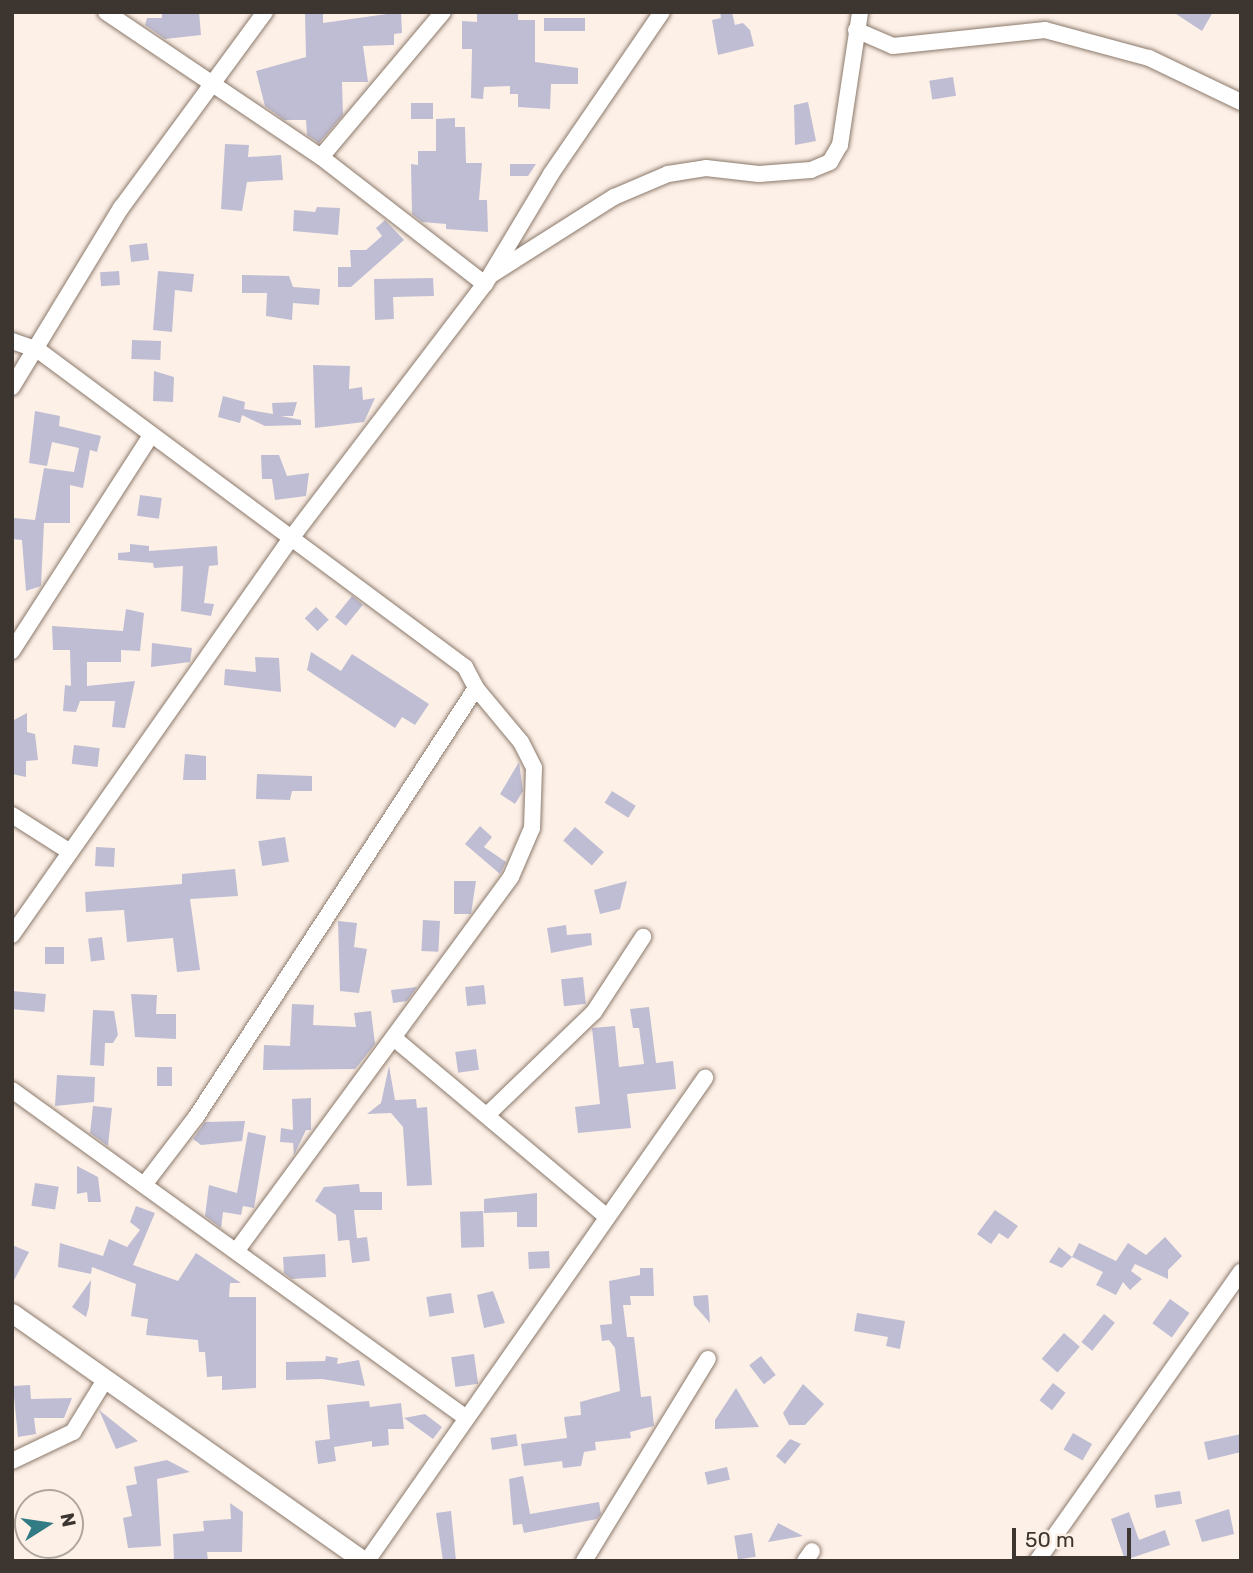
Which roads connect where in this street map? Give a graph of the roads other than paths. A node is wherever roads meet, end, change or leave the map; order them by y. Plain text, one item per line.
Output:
1 (106, 12) edge
2 (265, 12) edge
3 (443, 12) edge
4 (662, 12) edge
5 (860, 12) edge
6 (856, 30) junction
7 (211, 85) junction
8 (1241, 102) edge
9 (321, 158) junction
10 (487, 280) junction
11 (12, 341) edge
12 (38, 350) junction
13 (12, 387) edge
14 (151, 435) junction
15 (292, 537) junction
16 (12, 651) edge
17 (475, 688) junction
18 (12, 816) edge
19 (70, 852) junction
20 (12, 935) edge
21 (643, 937) dead end
22 (395, 1040) junction
23 (705, 1078) dead end
24 (12, 1090) edge
25 (488, 1114) junction
26 (144, 1185) junction
27 (607, 1217) junction
28 (237, 1250) junction
29 (1241, 1272) edge
30 (12, 1313) edge
31 (708, 1359) dead end
32 (105, 1380) junction
33 (465, 1418) junction
34 (12, 1461) edge
35 (365, 1561) edge
36 (584, 1561) edge
37 (1037, 1561) edge

1 - 7 street
2 - 7 street
3 - 9 street
4 - 10 street
5 - 6 street
6 - 8 street
6 - 10 street
7 - 9 street
7 - 12 street
9 - 10 street
10 - 15 street
11 - 12 street
12 - 13 street
12 - 14 street
14 - 15 street
14 - 16 street
15 - 17 street
15 - 19 street
17 - 22 street
17 - 26 street
18 - 19 street
19 - 20 street
21 - 25 street
22 - 25 street
22 - 28 street
23 - 27 street
24 - 26 street
25 - 27 street
26 - 28 street
27 - 33 street
28 - 33 street
29 - 37 street
30 - 32 street
31 - 36 street
32 - 34 street
32 - 35 street
33 - 35 street

